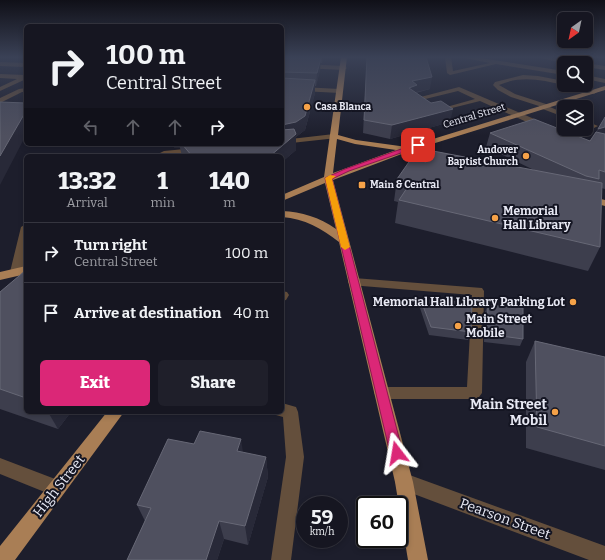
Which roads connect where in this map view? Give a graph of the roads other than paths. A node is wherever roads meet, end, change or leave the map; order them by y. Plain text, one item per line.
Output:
1 (12, 83) edge
2 (341, 83) edge
3 (497, 83) edge
4 (284, 88) edge
5 (0, 89) edge
6 (604, 89) edge
7 (24, 90) edge
8 (340, 91) junction
9 (594, 92) joint
10 (482, 99) junction
11 (2, 103) edge
12 (545, 106) junction
13 (557, 112) edge
14 (515, 115) junction
15 (549, 128) edge
16 (334, 136) junction
17 (284, 142) edge
18 (204, 149) edge
19 (406, 149) junction
20 (165, 154) edge
21 (456, 161) edge
22 (328, 178) junction
23 (577, 195) edge
24 (284, 197) edge
25 (605, 203) edge
26 (284, 214) edge
27 (344, 241) junction
28 (24, 245) edge
29 (21, 271) edge
30 (0, 276) edge
31 (354, 282) junction
32 (382, 394) junction
33 (286, 411) edge
34 (114, 414) edge
35 (0, 466) edge
36 (404, 482) junction
37 (57, 488) junction
38 (605, 556) edge
39 (2, 560) edge
40 (281, 560) edge
41 (418, 560) edge

1 - 5 street
2 - 8 main road
3 - 12 street
4 - 8 street
6 - 9 main road, Central Street
7 - 11 street
8 - 16 main road
9 - 12 main road, Central Street
10 - 10 street
10 - 14 street
12 - 13 street
12 - 14 main road, Central Street
14 - 15 street
14 - 19 main road, Central Street
16 - 17 street
16 - 19 main road
16 - 22 main road
18 - 20 street
19 - 21 main road
19 - 22 main road, Central Street
22 - 24 main road, Central Street
22 - 27 main road
23 - 25 main road
26 - 27 main road
27 - 31 main road
28 - 29 street
29 - 30 main road
31 - 32 main road
31 - 32 street
32 - 36 main road
33 - 40 street
34 - 37 main road, High Street
35 - 37 street
36 - 38 street, Pearson Street
36 - 41 main road
37 - 39 main road, High Street

